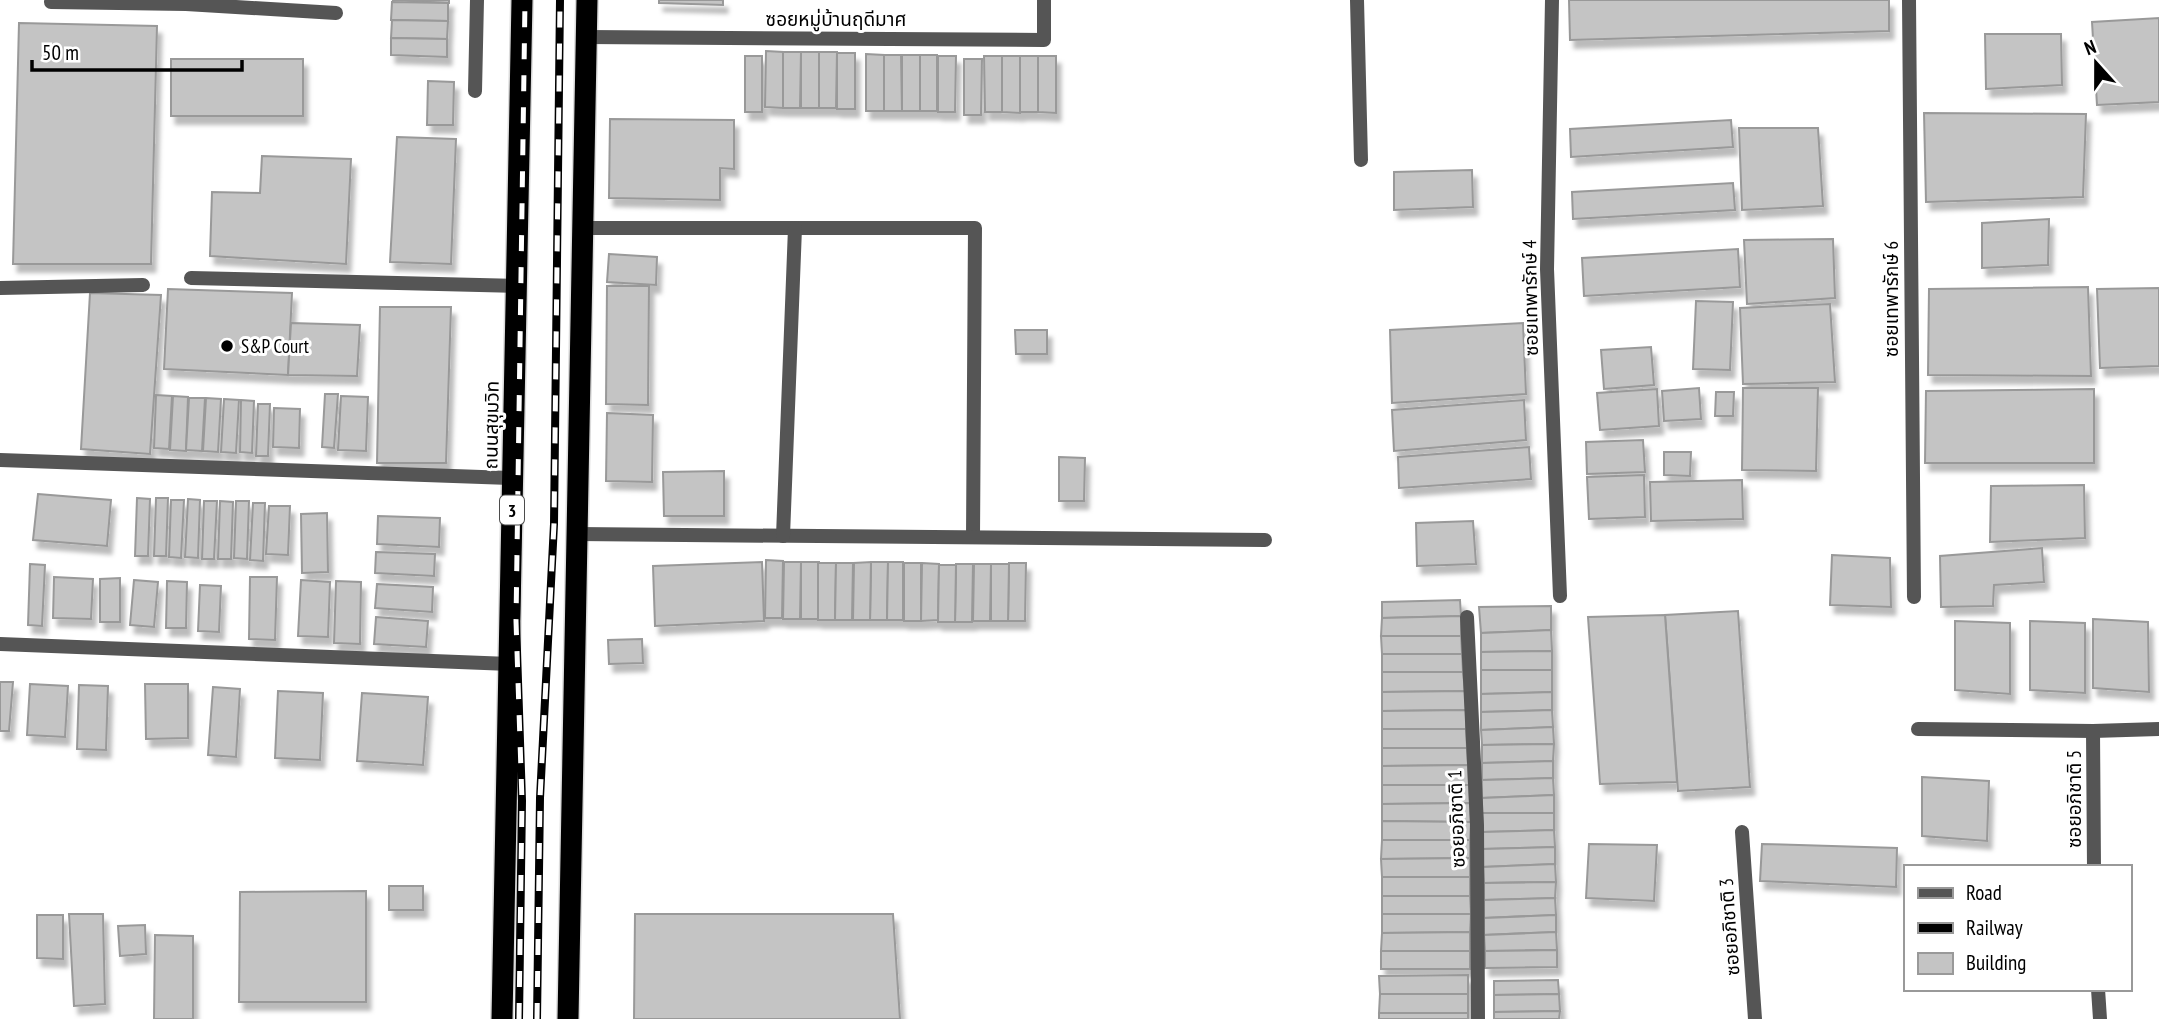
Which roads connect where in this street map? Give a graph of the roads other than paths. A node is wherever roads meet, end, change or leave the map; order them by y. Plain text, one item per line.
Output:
1 (477, 0) edge
2 (522, 0) edge
3 (587, 0) edge
4 (1044, 0) edge
5 (1357, 0) edge
6 (1552, 0) edge
7 (1909, 0) edge
8 (51, 2) edge
9 (186, 2) edge
10 (336, 13) dead end
11 (586, 37) junction
12 (475, 91) dead end
13 (1361, 160) dead end
14 (583, 228) junction
15 (794, 228) junction
16 (191, 278) dead end
17 (143, 285) dead end
18 (516, 286) junction
19 (0, 288) edge
20 (0, 460) edge
21 (512, 478) junction
22 (577, 534) junction
23 (783, 536) junction
24 (973, 537) junction
25 (1265, 540) dead end
26 (1560, 596) dead end
27 (1914, 597) dead end
28 (1467, 617) dead end
29 (0, 644) edge
30 (510, 664) junction
31 (1918, 729) dead end
32 (2159, 729) edge
33 (2093, 732) junction
34 (1742, 832) dead end
35 (2094, 865) edge
36 (2098, 991) edge
37 (502, 1019) edge
38 (568, 1019) edge
39 (1478, 1019) edge
40 (1755, 1019) edge
41 (2100, 1019) edge

1 - 12 street
2 - 18 highway, ถนนสุขุมวิท / 3
3 - 11 highway
4 - 11 street, ซอยหมู่บ้านฤดีมาศ
5 - 13 street
6 - 26 street, ซอยเทพารักษ์ 4
7 - 27 street, ซอยเทพารักษ์ 6
8 - 9 street
9 - 10 street
11 - 14 highway
14 - 15 street
14 - 22 highway
15 - 23 street
15 - 24 street
16 - 18 street
17 - 19 street
18 - 21 highway, ถนนสุขุมวิท / 3
20 - 21 street
21 - 30 highway, ถนนสุขุมวิท / 3
22 - 23 street
22 - 38 highway
23 - 24 street
24 - 25 street
28 - 39 street, ซอยอภิชาติ 1
29 - 30 street
30 - 37 highway, ถนนสุขุมวิท / 3
31 - 33 street
32 - 33 street
33 - 35 street, ซอยอภิชาติ 5
34 - 40 street, ซอยอภิชาติ 3
36 - 41 street

